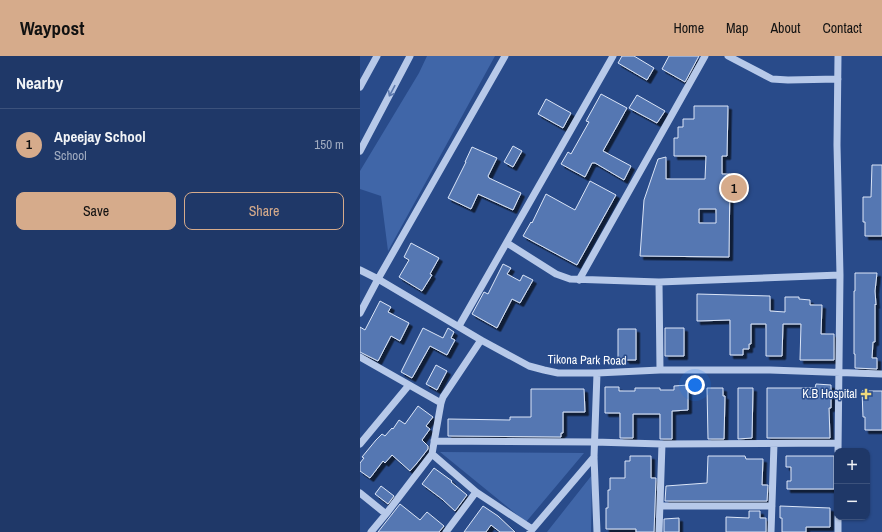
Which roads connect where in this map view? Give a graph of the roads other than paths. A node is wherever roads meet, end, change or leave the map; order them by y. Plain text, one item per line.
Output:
1 (377, 56) edge
2 (410, 56) edge
3 (505, 56) edge
4 (613, 56) edge
5 (705, 56) edge
6 (728, 56) edge
7 (838, 56) edge
8 (838, 79) junction
9 (360, 87) edge
10 (360, 151) edge
11 (506, 244) junction
12 (360, 270) edge
13 (840, 275) junction
14 (378, 279) junction
15 (579, 280) junction
16 (659, 282) junction
17 (360, 313) edge
18 (458, 326) junction
19 (482, 340) junction
20 (360, 357) edge
21 (660, 370) junction
22 (597, 373) junction
23 (839, 373) junction
24 (882, 374) edge
25 (409, 385) junction
26 (441, 403) junction
27 (434, 441) junction
28 (594, 442) junction
29 (838, 443) junction
30 (360, 444) edge
31 (662, 444) junction
32 (774, 444) junction
33 (838, 448) edge
34 (432, 454) junction
35 (594, 457) junction
36 (476, 492) junction
37 (360, 493) edge
38 (660, 506) junction
39 (772, 506) junction
40 (386, 514) junction
41 (838, 520) edge
42 (531, 531) edge
43 (371, 532) edge
44 (446, 532) edge
45 (597, 532) edge
46 (658, 532) edge
47 (772, 532) edge
48 (838, 532) edge

1 - 9 street
2 -> 10 street
3 - 14 street
4 - 11 street
5 - 15 street
6 - 8 street
7 - 8 street
8 - 13 street
11 - 15 street
11 - 18 street
12 - 14 street, Tikona Park Road
13 - 16 street
13 - 23 street
14 - 17 street
14 - 18 street, Tikona Park Road
15 - 16 street
16 - 21 street
18 - 19 street, Tikona Park Road
19 - 22 street, Tikona Park Road
19 - 26 street
20 - 25 street
21 - 22 street, Tikona Park Road
21 - 23 street, Tikona Park Road
22 - 28 street
23 - 24 street, Tikona Park Road
23 - 29 street
25 - 26 street
25 - 30 street
26 - 27 street
27 - 28 street
27 - 34 street
28 - 31 street
28 - 35 street
29 - 32 street
29 - 33 street
31 - 32 street
31 - 38 street
32 - 39 street
34 - 36 street
34 - 40 street
35 - 42 street
35 - 45 street
36 - 42 street
36 - 44 street
37 - 40 street
38 - 39 street
38 - 46 street
39 - 47 street
40 - 43 street
41 - 48 street

